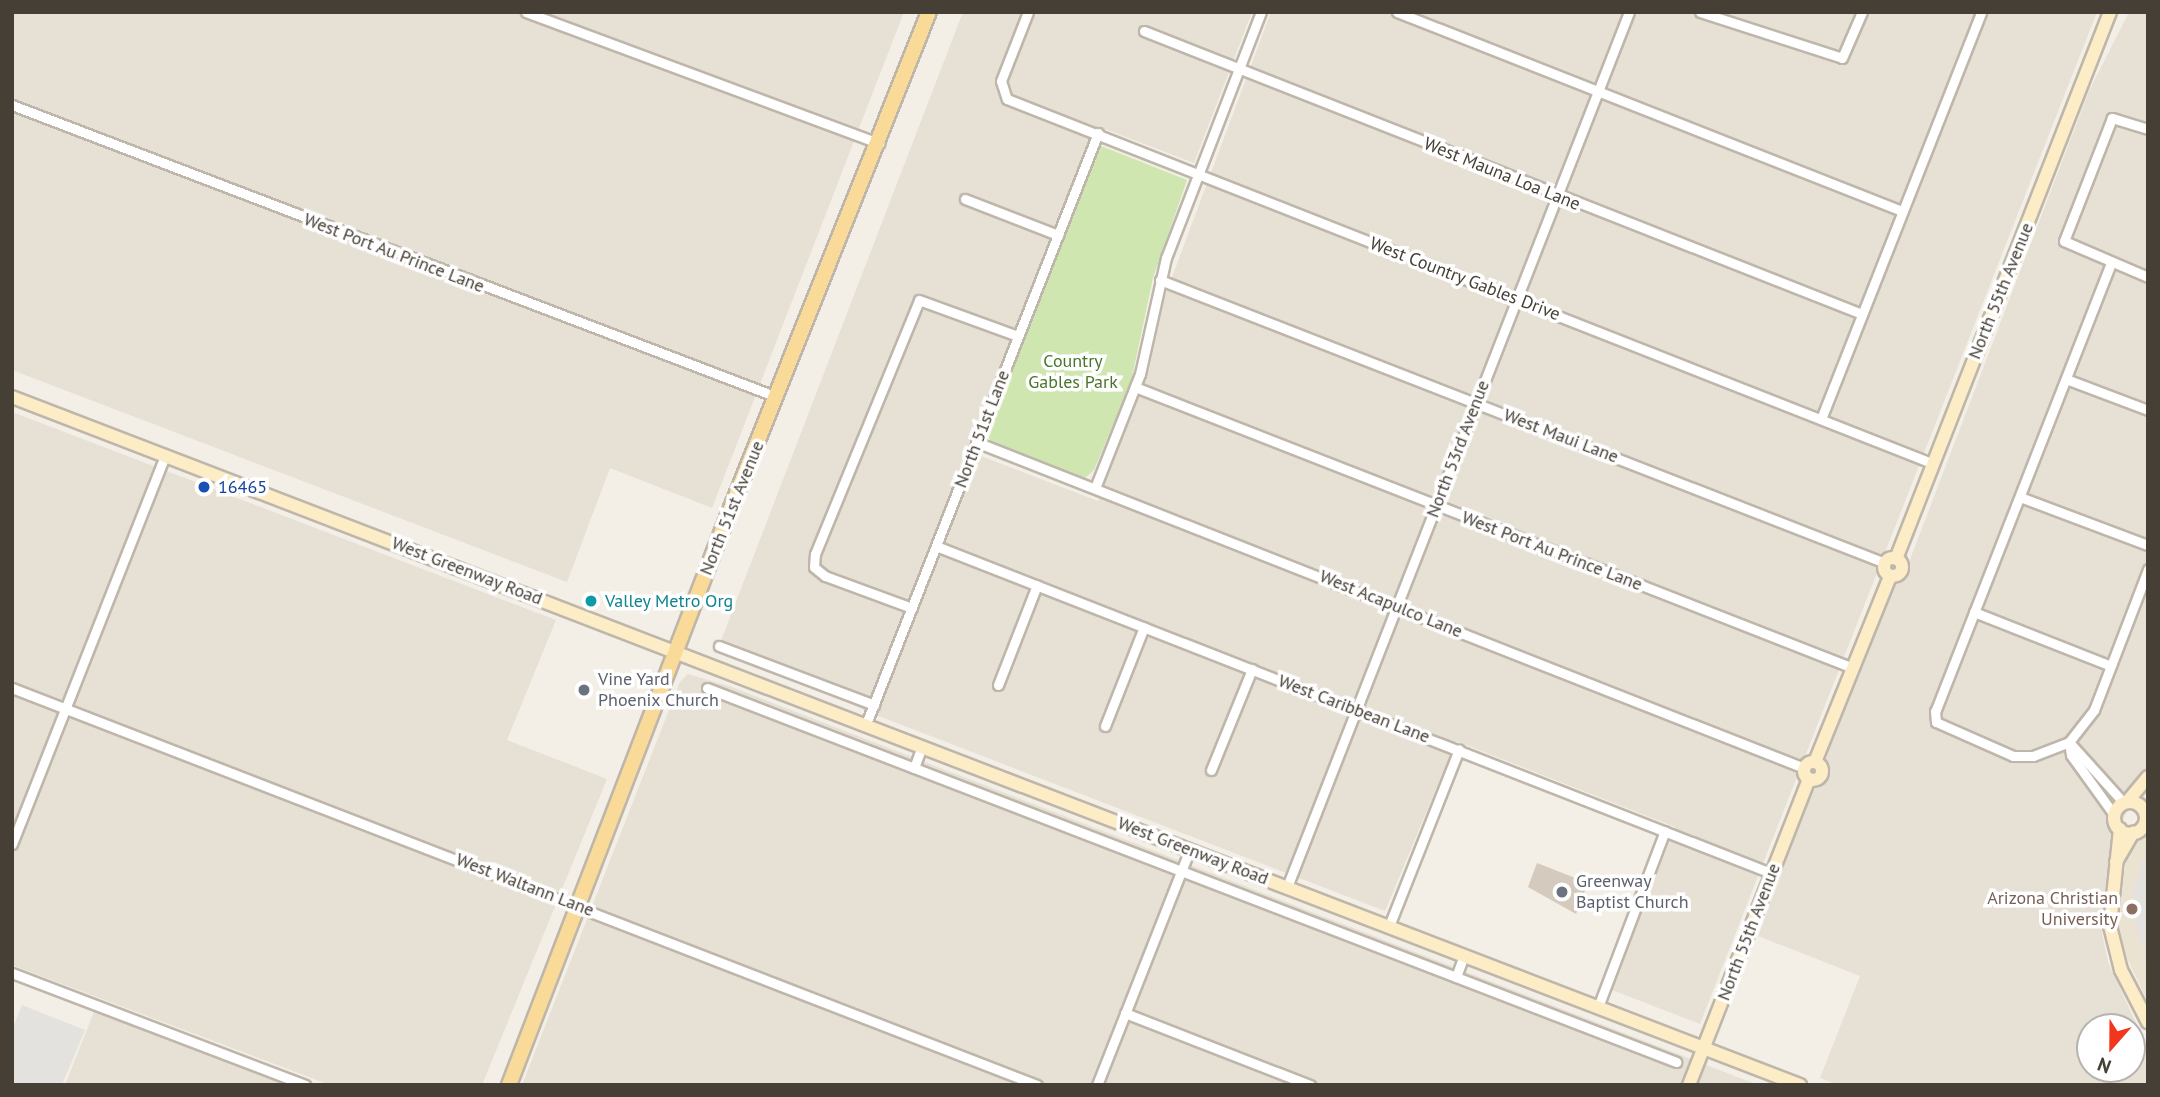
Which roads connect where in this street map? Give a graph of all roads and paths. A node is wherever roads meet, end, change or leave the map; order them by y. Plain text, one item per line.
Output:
1 (526, 12) edge
2 (929, 12) edge
3 (1028, 12) edge
4 (1261, 12) edge
5 (1396, 12) edge
6 (1629, 12) edge
7 (1700, 12) edge
8 (1862, 12) edge
9 (1981, 12) edge
10 (2110, 12) edge
11 (1144, 31) dead end
12 (1238, 68) junction
13 (1598, 91) junction
14 (12, 105) edge
15 (2148, 130) edge
16 (1098, 133) junction
17 (878, 143) junction
18 (1198, 173) junction
19 (1557, 196) junction
20 (965, 199) dead end
21 (1902, 211) junction
22 (1058, 235) junction
23 (2111, 262) junction
24 (2148, 277) edge
25 (1160, 280) junction
26 (1517, 299) junction
27 (1862, 314) junction
28 (1018, 336) junction
29 (2066, 379) junction
30 (1135, 387) junction
31 (12, 397) edge
32 (777, 397) junction
33 (1476, 403) junction
34 (2148, 410) edge
35 (1821, 419) junction
36 (976, 443) junction
37 (165, 456) junction
38 (1934, 464) junction
39 (1094, 488) junction
40 (2020, 497) junction
41 (1436, 506) junction
42 (2148, 545) edge
43 (936, 546) junction
44 (1890, 561) junction
45 (2148, 569) edge
46 (1037, 585) junction
47 (1396, 606) junction
48 (912, 608) junction
49 (1974, 612) junction
50 (1143, 627) junction
51 (719, 646) dead end
52 (675, 651) junction
53 (2111, 666) junction
54 (1853, 668) junction
55 (1252, 669) junction
56 (998, 685) dead end
57 (12, 688) edge
58 (707, 688) dead end
59 (874, 705) junction
60 (66, 709) junction
61 (1356, 710) junction
62 (866, 724) junction
63 (1105, 726) dead end
64 (2069, 741) junction
65 (922, 746) junction
66 (1459, 749) junction
67 (914, 768) junction
68 (1211, 770) dead end
69 (1809, 770) junction
70 (2097, 771) junction
71 (2148, 776) edge
72 (2088, 778) junction
73 (2148, 789) edge
74 (2125, 803) junction
75 (2145, 812) junction
76 (2115, 816) junction
77 (2120, 829) junction
78 (1665, 831) junction
79 (2133, 833) junction
80 (12, 844) edge
81 (1190, 849) junction
82 (2116, 862) junction
83 (1181, 870) junction
84 (1772, 873) junction
85 (1287, 887) junction
86 (578, 906) junction
87 (1389, 926) junction
88 (1464, 955) junction
89 (12, 973) edge
90 (1456, 977) junction
91 (1598, 1007) junction
92 (1125, 1013) junction
93 (2148, 1022) edge
94 (1703, 1048) junction
95 (1676, 1062) dead end
96 (305, 1085) edge
97 (509, 1085) edge
98 (1037, 1085) edge
99 (1097, 1085) edge
100 (1310, 1085) edge
101 (1689, 1085) edge
102 (1800, 1085) edge

1 - 17 street
2 - 17 main road, North 51st Avenue
3 - 16 street, West Country Gables Drive
4 - 12 street
5 - 13 street
6 - 13 street, North 53rd Avenue
7 - 8 street
9 - 21 street
10 - 38 main road, North 55th Avenue
11 - 12 street, West Mauna Loa Lane
12 - 18 street
12 - 19 street, West Mauna Loa Lane
13 - 19 street, North 53rd Avenue
13 - 21 street
14 - 32 street, West Port Au Prince Lane
15 - 23 street
16 - 18 street, West Country Gables Drive
16 - 22 street, North 51st Lane
17 - 32 main road, North 51st Avenue
18 - 25 street
18 - 26 street, West Country Gables Drive
19 - 26 street, North 53rd Avenue
19 - 27 street, West Mauna Loa Lane
20 - 22 street
21 - 27 street
22 - 28 street, North 51st Lane
23 - 24 street
23 - 29 street
25 - 30 street
25 - 33 street, West Maui Lane
26 - 33 street, North 53rd Avenue
26 - 35 street, West Country Gables Drive
27 - 35 street
28 - 36 street, North 51st Lane
28 - 48 street
29 - 34 street
29 - 40 street
30 - 39 street
30 - 41 street, West Port Au Prince Lane
31 - 37 main road, West Greenway Road
32 - 52 main road, North 51st Avenue
33 - 41 street, North 53rd Avenue
33 - 44 street, West Maui Lane
35 - 38 street, West Country Gables Drive
36 - 39 street, West Acapulco Lane
36 - 43 street, North 51st Lane
37 - 52 main road, West Greenway Road
37 - 60 street
38 - 44 main road, North 55th Avenue
39 - 47 street, West Acapulco Lane
40 - 42 street
40 - 49 street
41 - 47 street, North 53rd Avenue
41 - 54 street, West Port Au Prince Lane
43 - 46 street, West Caribbean Lane
43 - 48 street, North 51st Lane
44 - 54 main road, North 55th Avenue
45 - 53 street
46 - 50 street, West Caribbean Lane
46 - 56 street
47 - 61 street, North 53rd Avenue
47 - 69 street, West Acapulco Lane
48 - 59 street, North 51st Lane
49 - 53 street
49 - 64 street
50 - 55 street, West Caribbean Lane
50 - 63 street
51 - 59 street
52 - 62 main road, West Greenway Road
52 - 86 main road, North 51st Avenue
53 - 64 street
54 - 69 main road, North 55th Avenue
55 - 61 street, West Caribbean Lane
55 - 68 street
57 - 60 street, West Waltann Lane
58 - 67 street, West Greenway Road
59 - 62 street, North 51st Lane
60 - 80 street
60 - 86 street, West Waltann Lane
61 - 66 street, West Caribbean Lane
61 - 85 street, North 53rd Avenue
62 - 65 main road, West Greenway Road
64 - 70 street
64 - 72 street
65 - 67 street
65 - 81 main road, West Greenway Road
66 - 78 street, West Caribbean Lane
66 - 87 street
67 - 83 street, West Greenway Road
69 - 84 main road, North 55th Avenue
70 - 72 street
70 - 74 street
71 - 74 main road
72 - 76 street
73 - 75 main road
74 - 75 main road
74 - 76 main road
75 - 79 main road
76 - 77 main road
77 - 79 main road
77 - 82 main road
78 - 84 street, West Caribbean Lane
78 - 91 street
79 - 82 main road
81 - 83 street
81 - 85 main road, West Greenway Road
82 - 93 main road
83 - 90 street, West Greenway Road
83 - 92 street
84 - 94 main road, North 55th Avenue
85 - 87 main road, West Greenway Road
86 - 97 main road, North 51st Avenue
86 - 98 street, West Waltann Lane
87 - 88 main road, West Greenway Road
88 - 90 street
88 - 91 main road, West Greenway Road
89 - 96 street
90 - 95 street, West Greenway Road
91 - 94 main road, West Greenway Road
92 - 99 street
92 - 100 street
94 - 101 main road, North 55th Avenue
94 - 102 main road, West Greenway Road

